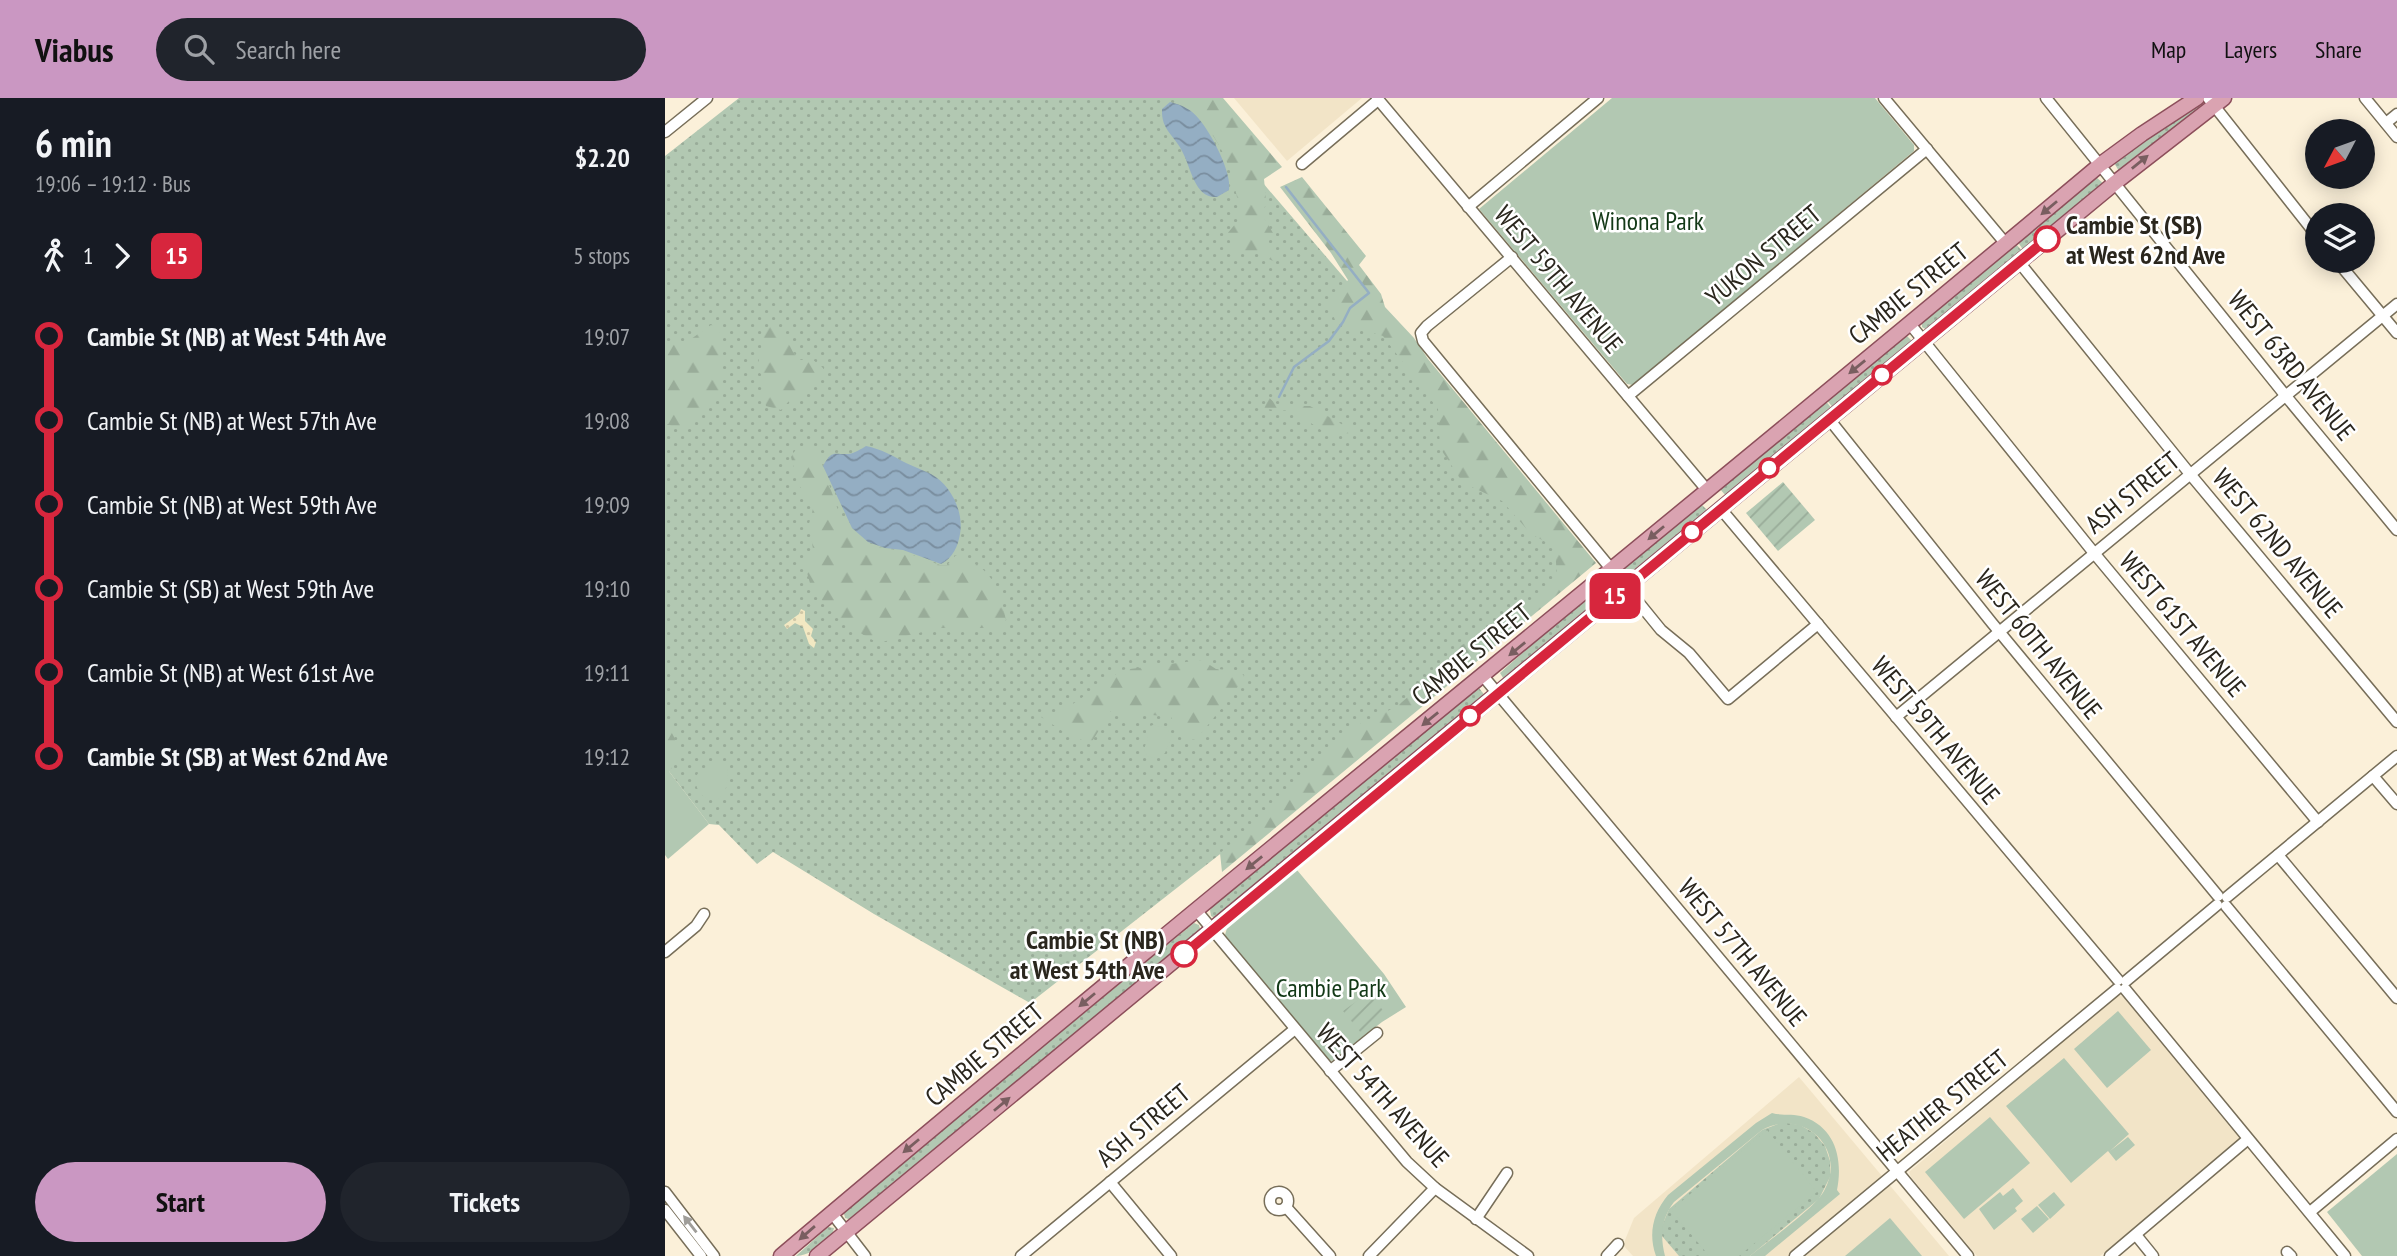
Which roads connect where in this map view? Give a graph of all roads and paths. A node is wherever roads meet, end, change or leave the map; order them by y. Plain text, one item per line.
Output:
1 (707, 98) edge
2 (1598, 98) edge
3 (1884, 98) edge
4 (2046, 98) edge
5 (2197, 98) edge
6 (2365, 98) edge
7 (1378, 99) edge
8 (2215, 101) edge
9 (2397, 114) edge
10 (2386, 123) junction
11 (665, 132) edge
12 (2397, 137) edge
13 (1927, 149) junction
14 (1303, 164) dead end
15 (2101, 164) junction
16 (2116, 182) junction
17 (1468, 207) junction
18 (2305, 220) edge
19 (2006, 244) junction
20 (1512, 257) junction
21 (2019, 262) junction
22 (2346, 273) edge
23 (2397, 303) edge
24 (2381, 317) junction
25 (1910, 324) junction
26 (2397, 333) edge
27 (1923, 341) junction
28 (2285, 395) junction
29 (1628, 396) junction
30 (1829, 419) junction
31 (2190, 474) junction
32 (1716, 503) junction
33 (2397, 530) edge
34 (2094, 553) junction
35 (1612, 570) junction
36 (1626, 587) junction
37 (1818, 624) junction
38 (1998, 631) junction
39 (1483, 676) junction
40 (1497, 694) junction
41 (1896, 717) junction
42 (2397, 722) edge
43 (2397, 756) edge
44 (2373, 776) junction
45 (2397, 804) edge
46 (2318, 822) junction
47 (2278, 855) junction
48 (2222, 901) junction
49 (1196, 910) junction
50 (704, 914) dead end
51 (1212, 930) junction
52 (665, 952) edge
53 (2122, 985) junction
54 (2397, 998) edge
55 (1295, 1029) junction
56 (1377, 1033) dead end
57 (1330, 1071) junction
58 (2397, 1112) edge
59 (2248, 1139) junction
60 (2397, 1139) edge
61 (1897, 1171) junction
62 (1507, 1173) dead end
63 (1110, 1182) junction
64 (1435, 1188) junction
65 (665, 1192) edge
66 (1286, 1208) dead end
67 (665, 1210) edge
68 (831, 1212) junction
69 (2309, 1212) junction
70 (1476, 1219) junction
71 (847, 1232) junction
72 (2136, 1235) junction
73 (1618, 1244) dead end
74 (783, 1255) edge
75 (701, 1256) edge
76 (714, 1256) edge
77 (817, 1256) edge
78 (865, 1256) edge
79 (1021, 1256) edge
80 (1171, 1256) edge
81 (1330, 1256) edge
82 (1369, 1256) edge
83 (1528, 1256) edge
84 (1608, 1256) edge
85 (1795, 1256) edge
86 (1968, 1256) edge
87 (2110, 1256) edge
88 (2153, 1256) edge
89 (2345, 1256) edge

1 - 11 street
2 - 17 street
3 - 13 street
4 - 15 street, WEST 63RD AVENUE
5 - 15 main road, CAMBIE STREET
6 - 10 street
7 - 14 street
7 - 17 street, WEST 59TH AVENUE
16 -> 8 main road, CAMBIE STREET
8 - 18 street
9 - 10 street
10 - 12 street
13 - 19 street
13 - 29 street, YUKON STREET
15 - 16 street, WEST 63RD AVENUE
15 -> 19 main road, CAMBIE STREET
16 - 21 main road, CAMBIE STREET
16 - 28 street, WEST 63RD AVENUE
17 - 20 street, WEST 59TH AVENUE
19 - 25 main road, CAMBIE STREET
20 - 29 street, WEST 59TH AVENUE
20 - 35 street
21 - 27 main road, CAMBIE STREET
21 - 31 street, WEST 62ND AVENUE
22 - 24 street
23 - 24 street, ASH STREET
24 - 26 street
24 - 28 street, ASH STREET
25 - 27 street, WEST 61ST AVENUE
25 -> 32 main road, CAMBIE STREET
27 - 30 main road, CAMBIE STREET
27 - 34 street, WEST 61ST AVENUE
28 - 31 street, ASH STREET
28 - 33 street, WEST 63RD AVENUE
29 - 32 street, WEST 59TH AVENUE
30 - 32 main road, CAMBIE STREET
30 - 38 street, WEST 60TH AVENUE
31 - 34 street, ASH STREET
31 - 42 street, WEST 62ND AVENUE
32 -> 35 main road, CAMBIE STREET
32 - 36 main road, CAMBIE STREET
32 - 37 street, WEST 59TH AVENUE
34 - 38 street, ASH STREET
34 - 46 street, WEST 61ST AVENUE
35 -> 39 main road, CAMBIE STREET
36 - 37 street
36 - 40 main road, CAMBIE STREET
37 - 41 street, WEST 59TH AVENUE
38 - 41 street, ASH STREET
38 - 48 street, WEST 60TH AVENUE
39 - 40 street, WEST 57TH AVENUE
39 -> 49 main road, CAMBIE STREET
40 - 51 main road, CAMBIE STREET
40 - 61 street, WEST 57TH AVENUE
41 - 53 street, WEST 59TH AVENUE
43 - 44 street, HEATHER STREET
44 - 45 street
44 - 46 street, HEATHER STREET
46 - 47 street, HEATHER STREET
47 - 48 street, HEATHER STREET
47 - 54 street
48 - 53 street, HEATHER STREET
48 - 58 street, WEST 60TH AVENUE
49 - 51 street, WEST 54TH AVENUE
49 -> 68 main road, CAMBIE STREET
50 - 52 street
51 - 55 street, WEST 54TH AVENUE
71 -> 51 main road, CAMBIE STREET
53 - 59 street, WEST 59TH AVENUE
53 - 61 street, HEATHER STREET
55 - 57 street, WEST 54TH AVENUE
55 - 63 street, ASH STREET
56 - 57 street
57 - 64 street, WEST 54TH AVENUE
59 - 69 street, WEST 59TH AVENUE
59 - 72 street
60 - 69 street
61 - 85 street, HEATHER STREET
61 - 86 street, WEST 57TH AVENUE
62 - 70 street
63 - 79 street, ASH STREET
63 - 80 street
64 - 70 street, WEST 54TH AVENUE
64 - 82 street
76 -> 65 street
66 - 81 street
67 - 75 street
68 - 71 street
68 -> 74 main road, CAMBIE STREET
69 - 89 street, WEST 59TH AVENUE
70 - 83 street, WEST 54TH AVENUE
71 - 77 main road, CAMBIE STREET
71 - 78 street
72 - 87 street
72 - 88 street
73 - 84 street

